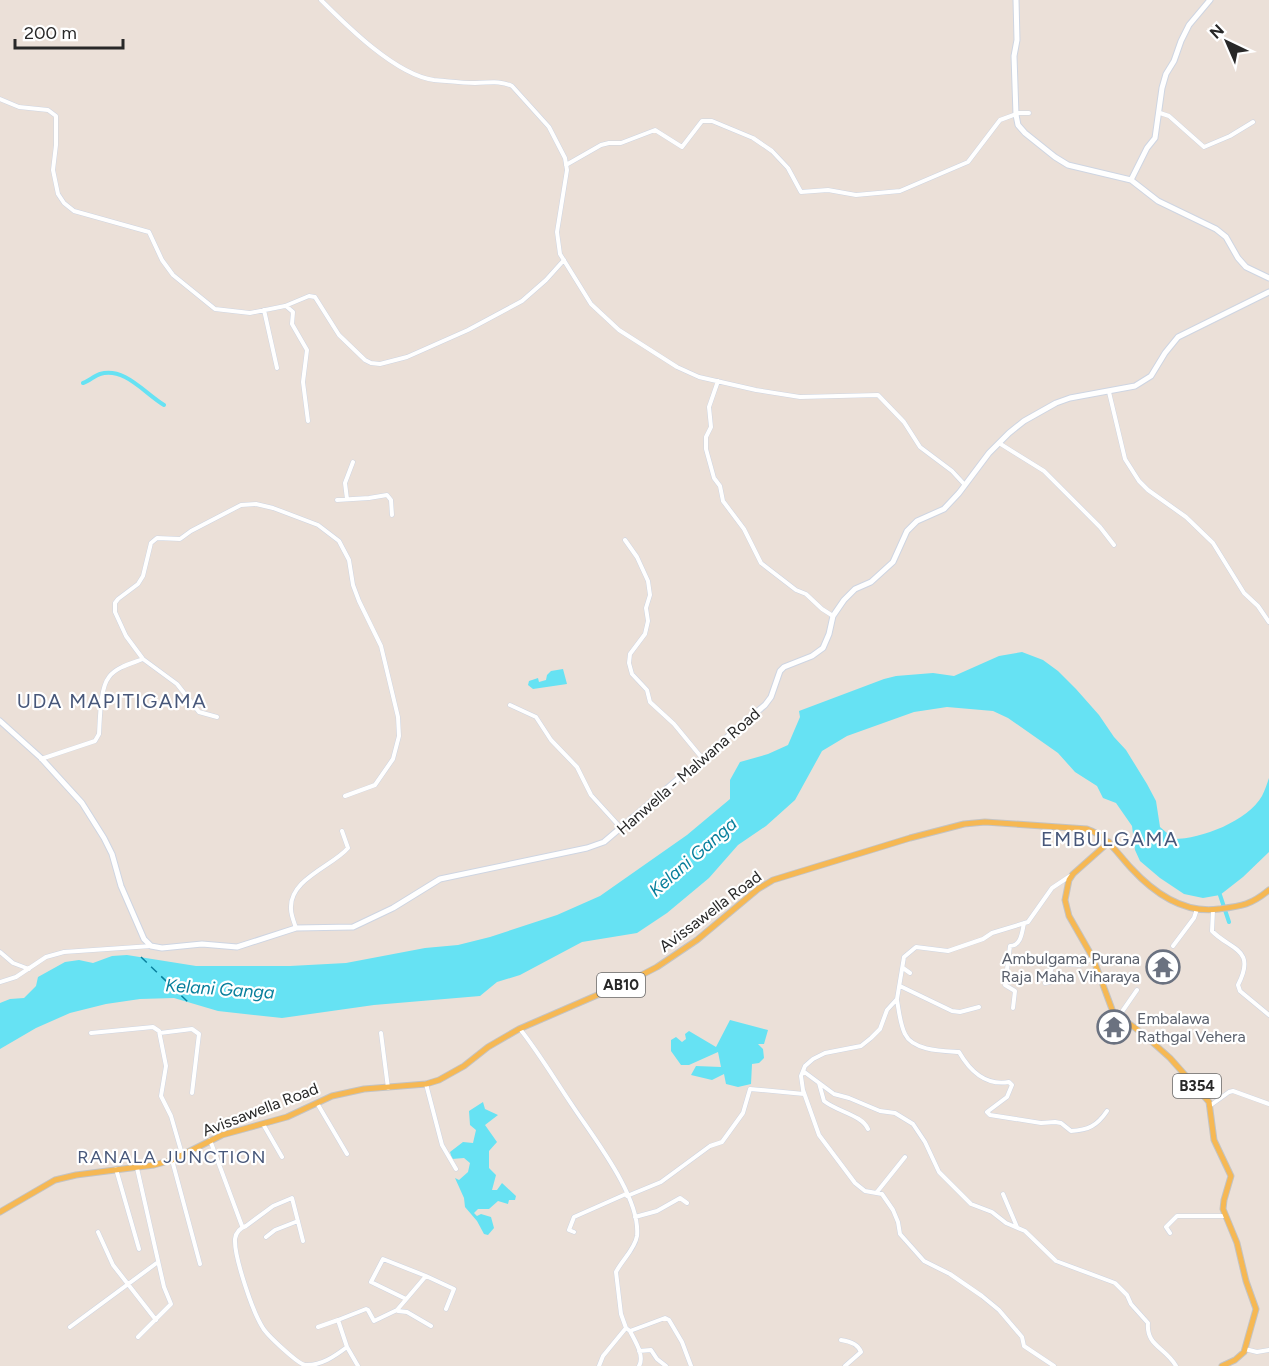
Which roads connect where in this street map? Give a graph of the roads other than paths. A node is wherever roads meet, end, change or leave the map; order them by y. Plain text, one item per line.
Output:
1 (321, 0) edge
2 (1016, 0) edge
3 (1210, 0) edge
4 (0, 99) edge
5 (1029, 113) dead end
6 (1160, 113) junction
7 (1016, 115) junction
8 (1253, 122) dead end
9 (566, 165) junction
10 (1131, 180) junction
11 (564, 260) junction
12 (1269, 278) edge
13 (1269, 292) edge
14 (285, 306) junction
15 (264, 310) junction
16 (277, 368) dead end
17 (718, 381) junction
18 (1109, 392) junction
19 (308, 421) dead end
20 (998, 443) junction
21 (353, 462) dead end
22 (964, 484) junction
23 (347, 499) junction
24 (337, 500) dead end
25 (392, 515) dead end
26 (625, 540) dead end
27 (1114, 545) dead end
28 (833, 616) junction
29 (1269, 622) edge
30 (143, 659) junction
31 (510, 705) dead end
32 (217, 717) dead end
33 (0, 721) edge
34 (702, 758) junction
35 (41, 759) junction
36 (345, 796) dead end
37 (621, 829) junction
38 (342, 831) dead end
39 (1109, 842) junction
40 (1073, 874) junction
41 (1269, 890) edge
42 (1197, 909) junction
43 (1213, 910) junction
44 (1024, 923) junction
45 (296, 928) junction
46 (151, 946) junction
47 (1173, 946) dead end
48 (0, 952) edge
49 (1093, 958) junction
50 (903, 968) junction
51 (29, 969) junction
52 (910, 973) dead end
53 (0, 982) edge
54 (1045, 983) dead end
55 (900, 986) junction
56 (1137, 990) dead end
57 (897, 999) junction
58 (979, 1007) dead end
59 (1013, 1008) dead end
60 (1269, 1015) edge
61 (1119, 1017) junction
62 (519, 1029) junction
63 (91, 1033) dead end
64 (160, 1033) junction
65 (381, 1033) dead end
66 (803, 1071) junction
67 (819, 1082) junction
68 (426, 1084) junction
69 (388, 1088) junction
70 (192, 1093) dead end
71 (804, 1094) junction
72 (317, 1102) junction
73 (1269, 1104) edge
74 (1210, 1105) junction
75 (1107, 1111) dead end
76 (263, 1124) junction
77 (868, 1129) dead end
78 (210, 1140) junction
79 (347, 1154) dead end
80 (183, 1155) junction
81 (282, 1157) dead end
82 (905, 1157) dead end
83 (172, 1160) junction
84 (137, 1168) junction
85 (116, 1169) junction
86 (456, 1169) dead end
87 (877, 1192) junction
88 (1003, 1194) dead end
89 (627, 1195) junction
90 (687, 1203) dead end
91 (0, 1212) edge
92 (1226, 1216) junction
93 (635, 1217) junction
94 (298, 1221) junction
95 (242, 1226) junction
96 (1017, 1227) junction
97 (98, 1232) dead end
98 (574, 1232) dead end
99 (1170, 1233) dead end
100 (266, 1238) dead end
101 (303, 1241) dead end
102 (139, 1249) dead end
103 (158, 1262) junction
104 (200, 1264) dead end
105 (426, 1276) junction
106 (127, 1283) junction
107 (406, 1299) junction
108 (446, 1309) dead end
109 (397, 1311) junction
110 (156, 1320) junction
111 (338, 1320) junction
112 (431, 1326) dead end
113 (70, 1327) dead end
114 (318, 1327) dead end
115 (628, 1330) junction
116 (138, 1337) dead end
117 (842, 1340) dead end
118 (347, 1347) junction
119 (1245, 1349) junction
120 (1269, 1350) edge
121 (639, 1351) junction
122 (304, 1365) edge
123 (1051, 1365) edge
124 (358, 1366) edge
125 (599, 1366) edge
126 (639, 1366) edge
127 (666, 1366) edge
128 (691, 1366) edge
129 (845, 1366) edge
130 (1176, 1366) edge
131 (1222, 1366) edge

1 - 9 street
2 - 7 street
3 - 6 street
4 - 15 street
5 - 7 street
6 - 8 street
6 - 10 street
7 - 9 street
7 - 10 street
9 - 11 street
10 - 12 street
11 - 14 street
11 - 17 street
13 - 18 street, Hanwella - Malwana Road
14 - 15 street
14 - 19 street
15 - 16 street
17 - 22 street
17 - 28 street
18 - 20 street, Hanwella - Malwana Road
18 - 29 street
20 - 22 street, Hanwella - Malwana Road
20 - 27 street
21 - 23 street
22 - 28 street, Hanwella - Malwana Road
23 - 24 street
23 - 25 street
26 - 34 street
28 - 34 street, Hanwella - Malwana Road
30 - 32 street
30 - 35 street
30 - 36 street
31 - 37 street
33 - 35 street
34 - 37 street, Hanwella - Malwana Road
35 - 46 street
37 - 45 street, Hanwella - Malwana Road
38 - 45 street
39 - 40 main road
39 - 42 main road, Avissawella Road / AB10
39 - 62 main road, Avissawella Road / AB10
40 - 44 street
40 - 49 main road, B354
41 - 43 main road, Avissawella Road / AB10
42 - 43 main road, Avissawella Road / AB10
42 - 47 street
43 - 60 street
44 - 50 street
44 - 59 street
45 - 46 street, Hanwella - Malwana Road
46 - 51 street
48 - 51 street
49 - 54 street
49 - 61 main road, B354
50 - 52 street
50 - 55 street
51 - 53 street
55 - 57 street
55 - 58 street
56 - 61 street
57 - 66 street
57 - 75 street
61 - 74 main road, B354
62 - 68 main road, Avissawella Road / AB10
62 - 89 street
63 - 64 street
64 - 70 street
64 - 80 street
65 - 69 street
66 - 67 street
66 - 71 street
67 - 77 street
67 - 96 street
68 - 69 main road, Avissawella Road / AB10
68 - 86 street
69 - 72 main road, Avissawella Road / AB10
71 - 87 street
71 - 89 street
72 - 76 main road, Avissawella Road / AB10
72 - 79 street
73 - 74 street
74 - 92 main road, B354
76 - 78 main road, Avissawella Road / AB10
76 - 81 street
78 - 80 main road, Avissawella Road / AB10
78 - 95 street
80 - 83 main road, Avissawella Road / AB10
82 - 87 street
83 - 84 main road, Avissawella Road / AB10
83 - 104 street
84 - 85 main road, Avissawella Road / AB10
84 - 103 street
85 - 91 main road, Avissawella Road / AB10
85 - 102 street
87 - 123 street
88 - 96 street
89 - 93 street
89 - 98 street
90 - 93 street
92 - 99 street
92 - 119 main road, B354
93 - 115 street
94 - 95 street
94 - 100 street
94 - 101 street
95 - 122 street
96 - 130 street
97 - 106 street
103 - 106 street
103 - 110 street
105 - 107 street
105 - 107 street
105 - 108 street
106 - 110 street
106 - 113 street
107 - 109 street
109 - 111 street
109 - 112 street
110 - 116 street
111 - 114 street
111 - 118 street
115 - 121 street
115 - 125 street
115 - 128 street
117 - 129 street
118 - 122 street
118 - 124 street
119 - 120 street
119 - 131 main road
121 - 126 street
121 - 127 street

